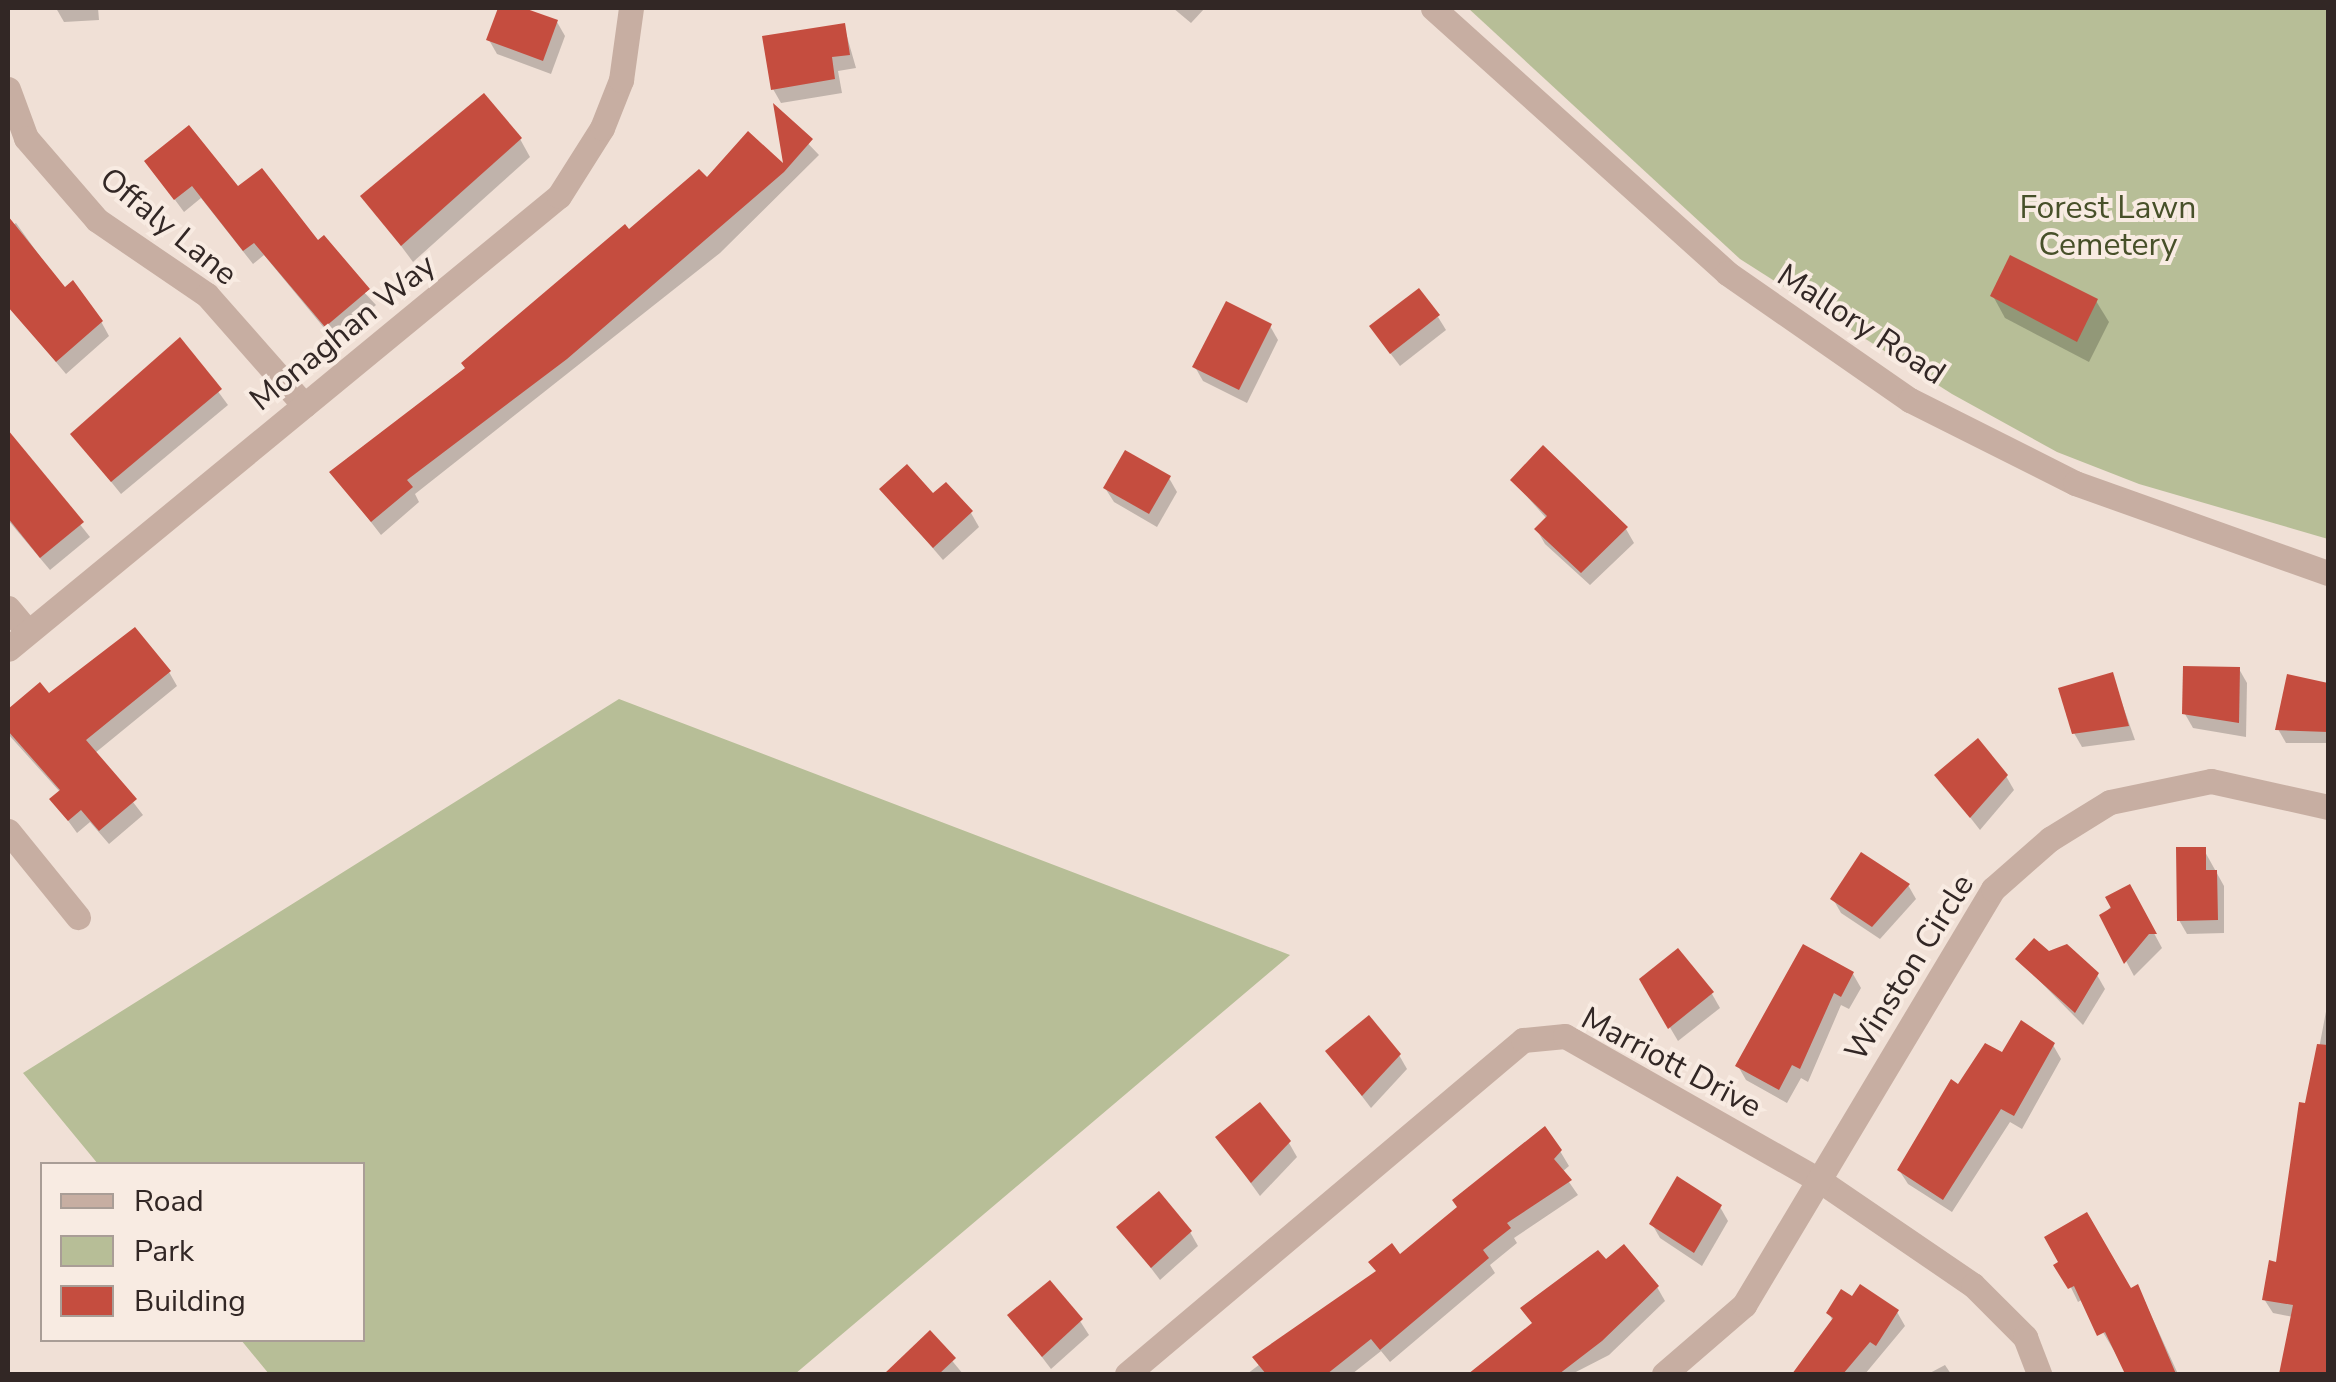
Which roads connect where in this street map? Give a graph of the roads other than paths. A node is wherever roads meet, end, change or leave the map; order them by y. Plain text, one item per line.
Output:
1 (631, 8) edge
2 (1433, 8) edge
3 (8, 90) edge
4 (304, 405) junction
5 (2328, 573) edge
6 (8, 608) edge
7 (28, 632) junction
8 (8, 649) edge
9 (2328, 807) edge
10 (8, 831) edge
11 (78, 917) dead end
12 (1819, 1180) junction
13 (1127, 1374) edge
14 (1664, 1374) edge
15 (2039, 1374) edge

1 - 4 street, Monaghan Way
2 - 5 street, Mallory Road
3 - 4 street, Offaly Lane
4 - 7 street, Monaghan Way
6 - 7 street
7 - 8 street, Monaghan Way
9 - 12 street, Winston Circle
10 - 11 street
12 - 13 street, Marriott Drive
12 - 14 street, Winston Circle
12 - 15 street, Marriott Drive

